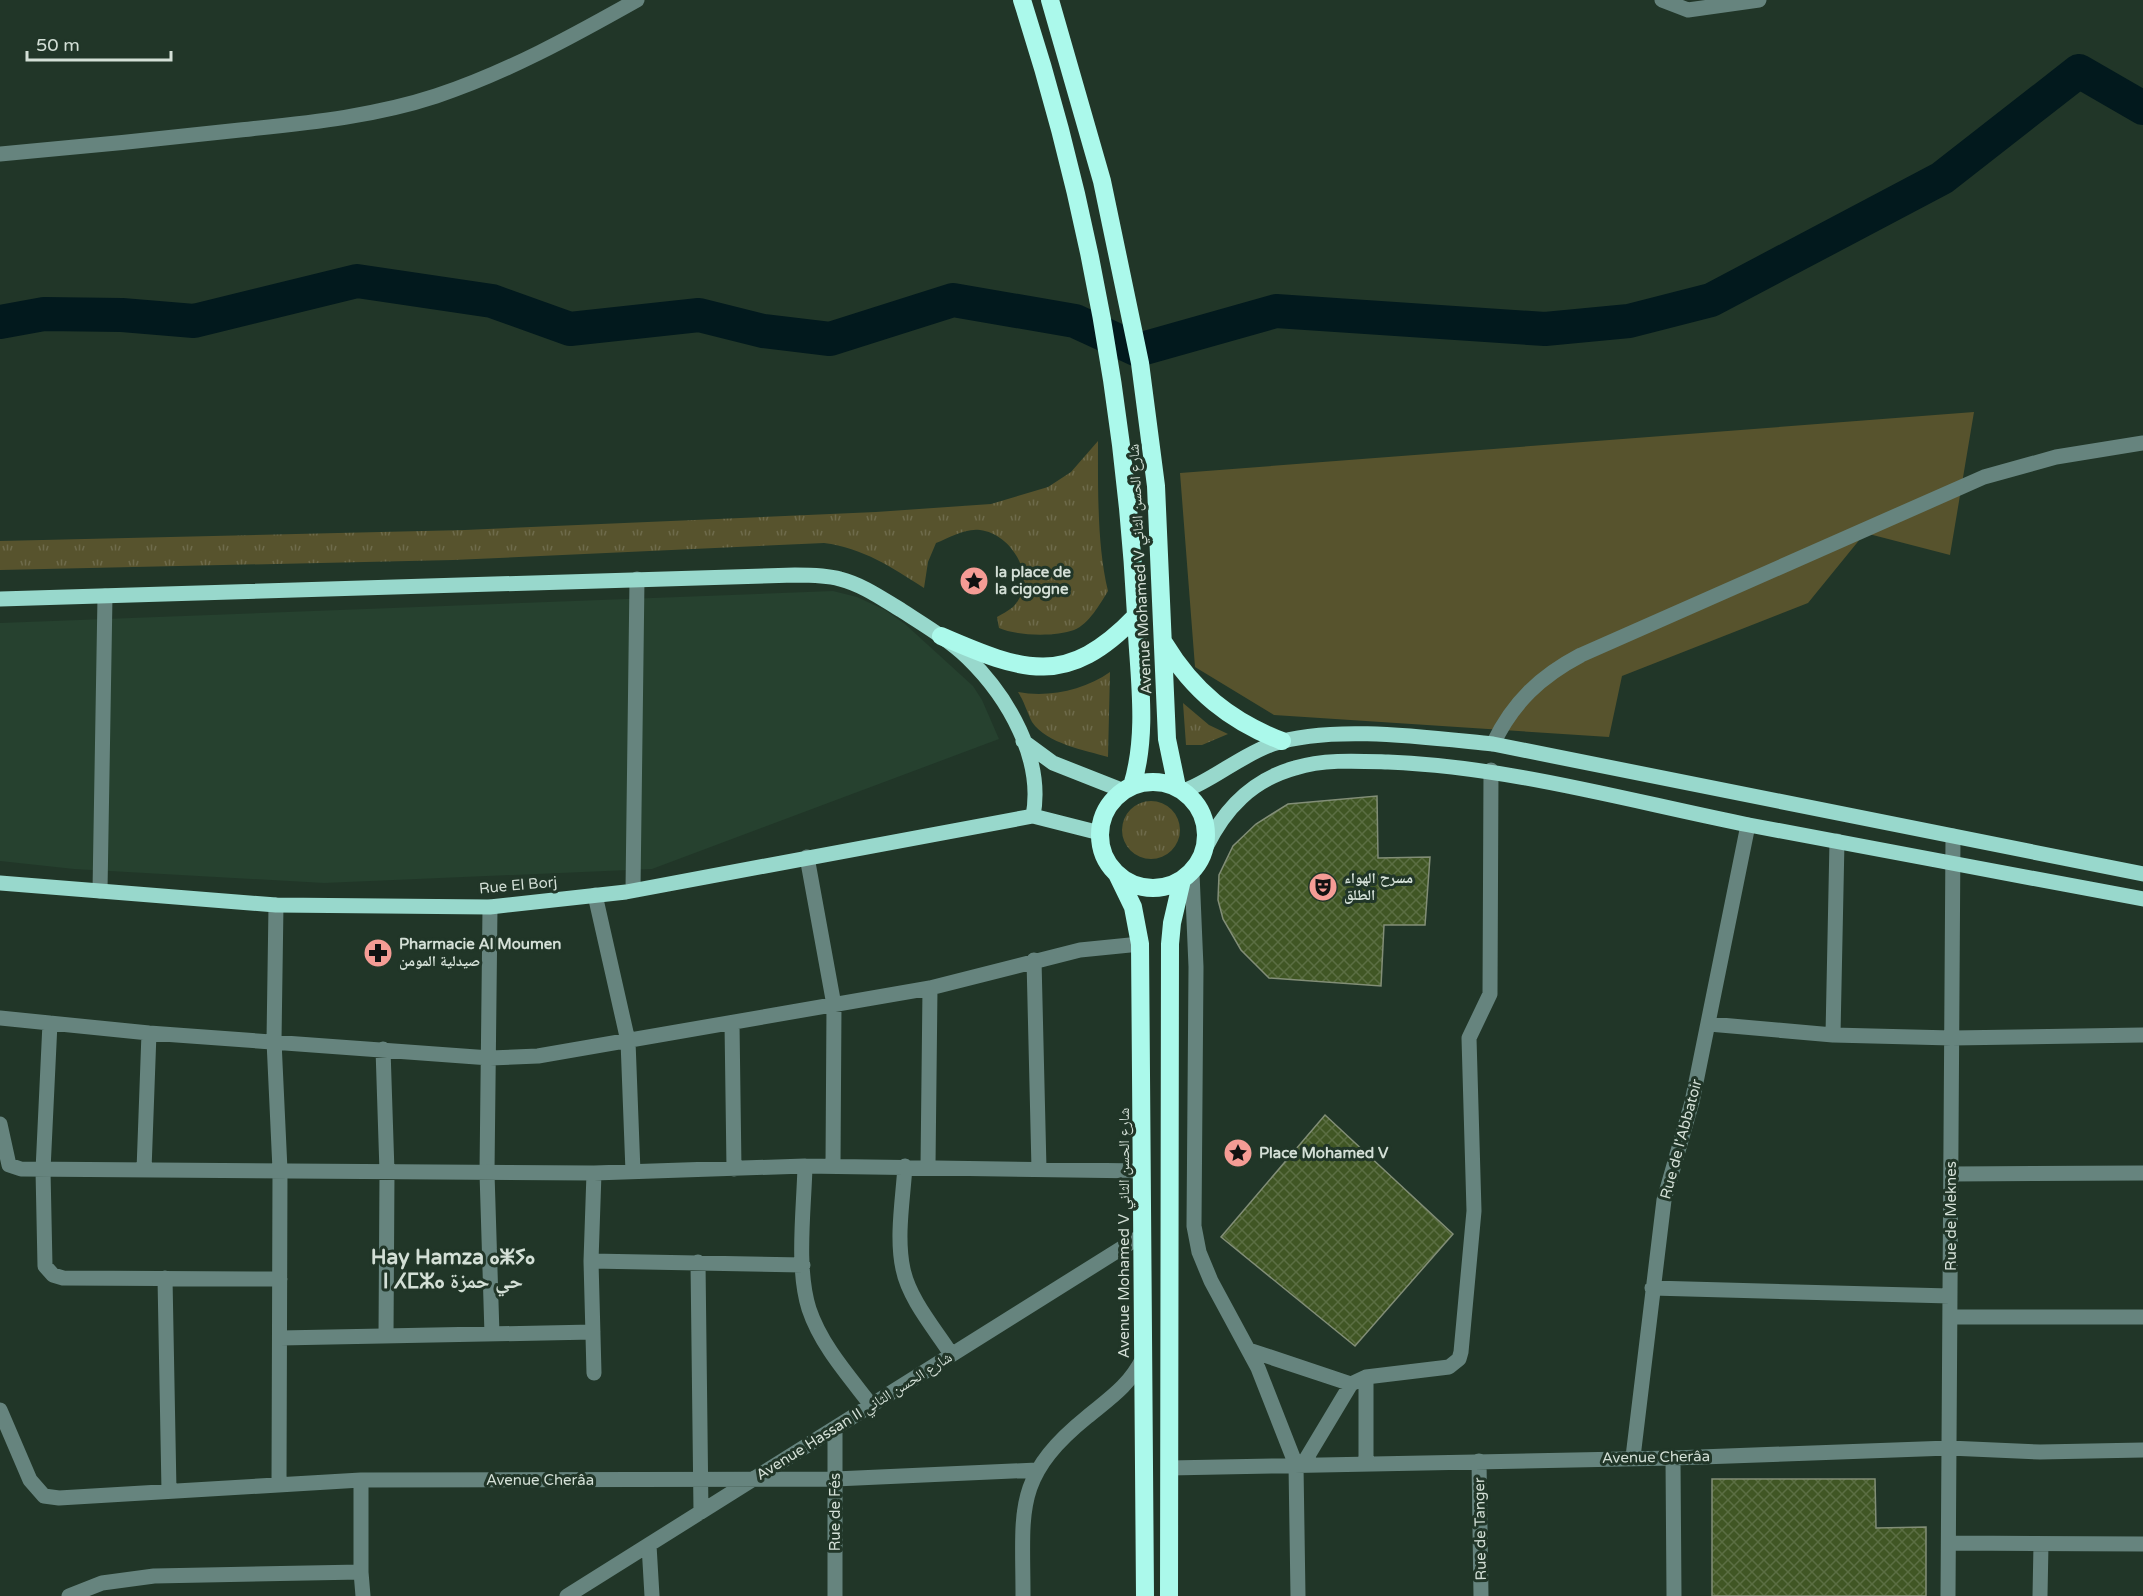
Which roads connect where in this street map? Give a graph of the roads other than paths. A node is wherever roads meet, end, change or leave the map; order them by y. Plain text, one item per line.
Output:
1 (637, 0) edge
2 (1022, 0) edge
3 (1050, 0) edge
4 (1662, 0) edge
5 (1759, 0) edge
6 (0, 154) edge
7 (2143, 443) edge
8 (637, 579) junction
9 (105, 596) junction
10 (0, 599) edge
11 (1136, 616) junction
12 (941, 636) junction
13 (1164, 643) junction
14 (1023, 741) junction
15 (1282, 741) junction
16 (1493, 744) junction
17 (1491, 770) junction
18 (1128, 789) junction
19 (1180, 789) junction
20 (1033, 816) junction
21 (1748, 825) junction
22 (1100, 833) junction
23 (1953, 836) junction
24 (1837, 841) junction
25 (1206, 847) junction
26 (807, 857) junction
27 (1953, 862) junction
28 (1117, 874) junction
29 (2143, 874) edge
30 (1187, 877) junction
31 (0, 882) edge
32 (633, 890) junction
33 (100, 891) junction
34 (595, 895) junction
35 (2143, 899) edge
36 (276, 905) junction
37 (490, 907) junction
38 (1140, 944) junction
39 (1034, 960) junction
40 (930, 987) junction
41 (834, 1005) junction
42 (0, 1018) edge
43 (50, 1023) junction
44 (732, 1023) junction
45 (1709, 1024) junction
46 (149, 1033) junction
47 (1833, 1035) junction
48 (2143, 1035) edge
49 (1952, 1038) junction
50 (274, 1041) junction
51 (628, 1041) junction
52 (383, 1049) junction
53 (490, 1058) junction
54 (0, 1125) edge
55 (805, 1166) junction
56 (833, 1166) junction
57 (905, 1166) junction
58 (928, 1167) junction
59 (734, 1169) junction
60 (1039, 1169) junction
61 (43, 1170) junction
62 (144, 1170) junction
63 (280, 1170) junction
64 (1142, 1171) junction
65 (387, 1172) junction
66 (633, 1172) junction
67 (487, 1173) junction
68 (594, 1173) junction
69 (2143, 1173) edge
70 (1951, 1174) junction
71 (1141, 1236) junction
72 (591, 1261) junction
73 (698, 1262) junction
74 (803, 1265) junction
75 (165, 1278) junction
76 (280, 1278) junction
77 (1652, 1288) junction
78 (1950, 1296) junction
79 (1950, 1317) junction
80 (2143, 1317) edge
81 (593, 1332) junction
82 (492, 1334) junction
83 (386, 1336) junction
84 (280, 1338) junction
85 (1249, 1350) junction
86 (951, 1354) junction
87 (1143, 1358) junction
88 (594, 1373) dead end
89 (1365, 1377) junction
90 (1351, 1384) junction
91 (871, 1405) junction
92 (0, 1410) edge
93 (835, 1428) junction
94 (1949, 1449) junction
95 (2143, 1450) edge
96 (1633, 1457) junction
97 (1673, 1458) junction
98 (1479, 1461) junction
99 (1300, 1464) junction
100 (1366, 1464) junction
101 (1169, 1468) junction
102 (1037, 1470) junction
103 (701, 1479) junction
104 (835, 1479) junction
105 (361, 1480) junction
106 (752, 1480) junction
107 (279, 1484) junction
108 (169, 1491) junction
109 (701, 1512) junction
110 (1948, 1544) junction
111 (2041, 1544) junction
112 (2143, 1544) edge
113 (649, 1545) junction
114 (361, 1572) junction
115 (77, 1594) edge
116 (363, 1596) edge
117 (567, 1596) edge
118 (652, 1596) edge
119 (835, 1596) edge
120 (1023, 1596) edge
121 (1145, 1596) edge
122 (1169, 1596) edge
123 (1298, 1596) edge
124 (1481, 1596) edge
125 (1674, 1596) edge
126 (1948, 1596) edge
127 (2040, 1596) edge

1 - 6 street
2 - 11 highway, Avenue Mohamed V شارع الحسن الثاني
3 - 13 highway, Avenue Mohamed V شارع الحسن الثاني
4 - 5 street
7 - 16 street
8 - 9 main road
8 - 12 main road
8 - 32 street
9 - 10 main road
9 - 33 street
11 - 12 highway
11 - 18 highway, Avenue Mohamed V شارع الحسن الثاني
12 - 14 main road
13 - 15 highway
13 - 19 highway, Avenue Mohamed V شارع الحسن الثاني
14 - 18 main road
14 - 20 main road
15 - 16 main road
15 - 19 main road
16 - 23 main road
17 - 21 main road
17 - 25 main road
17 - 89 street
18 - 19 highway
18 - 22 highway
19 - 25 highway
20 - 22 main road
20 - 26 main road, Rue El Borj
21 - 24 main road
21 - 45 street, Rue de l'Abbatoir
22 - 28 highway
23 - 27 street, Rue de Meknes
23 - 29 main road
24 - 27 main road
24 - 47 street
25 - 30 highway
26 - 32 main road, Rue El Borj
26 - 41 street
27 - 35 main road
27 - 49 street, Rue de Meknes
28 - 30 highway
28 - 38 highway, Avenue Mohamed V شارع الحسن الثاني
30 - 85 street
30 - 101 highway
31 - 33 main road, Rue El Borj
32 - 34 main road, Rue El Borj
33 - 36 main road, Rue El Borj
34 - 37 main road, Rue El Borj
34 - 51 street
36 - 37 main road, Rue El Borj
36 - 50 street
37 - 53 street
38 - 39 street
38 - 64 highway, Avenue Mohamed V شارع الحسن الثاني
39 - 40 street
39 - 60 street
40 - 41 street
40 - 58 street
41 - 44 street
41 - 56 street
42 - 43 street
43 - 46 street
43 - 61 street
44 - 51 street
44 - 59 street
45 - 47 street
45 - 77 street, Rue de l'Abbatoir
46 - 50 street
46 - 62 street
47 - 49 street
48 - 49 street
49 - 70 street, Rue de Meknes
50 - 52 street
50 - 63 street
51 - 53 street
51 - 66 street
52 - 53 street
52 - 65 street
53 - 67 street
54 - 61 street
55 - 56 street
55 - 59 street
55 - 74 street
56 - 57 street
57 - 58 street
57 - 86 street
58 - 60 street
59 - 66 street
60 - 64 street
61 - 62 street
61 - 75 street
62 - 63 street
63 - 65 street
63 - 76 street
64 - 71 highway, Avenue Mohamed V شارع الحسن الثاني
65 - 67 street
65 - 83 street
66 - 68 street
67 - 68 street
67 - 82 street
68 - 72 street
69 - 70 street
70 - 78 street, Rue de Meknes
71 - 86 street, Avenue Hassan II شارع الحسن الثاني
71 - 87 highway, Avenue Mohamed V شارع الحسن الثاني
72 - 73 street
72 - 81 street
73 - 74 street
73 - 103 street
74 - 91 street
75 - 76 street
75 - 108 street
76 - 84 street
77 - 78 street
77 - 96 street, Rue de l'Abbatoir
78 - 79 street, Rue de Meknes
79 - 80 street
79 - 94 street, Rue de Meknes
81 - 82 street
81 - 88 street
82 - 83 street
83 - 84 street
84 - 107 street
85 - 90 street
85 - 99 street
86 - 91 street, Avenue Hassan II شارع الحسن الثاني
87 - 102 street
87 - 121 highway, Avenue Mohamed V شارع الحسن الثاني
89 - 90 street
89 - 100 street
90 - 99 street
91 - 93 street, Avenue Hassan II شارع الحسن الثاني
92 - 108 street, Avenue Cherâa
93 - 104 street, Rue de Fés
93 - 106 street, Avenue Hassan II شارع الحسن الثاني
94 - 95 street, Avenue Cherâa
94 - 97 street, Avenue Cherâa
94 - 110 street, Rue de Meknes
96 - 97 street, Avenue Cherâa
96 - 98 street, Avenue Cherâa
97 - 125 street
98 - 100 street, Avenue Cherâa
98 - 124 street, Rue de Tanger
99 - 100 street, Avenue Cherâa
99 - 101 street, Avenue Cherâa
99 - 123 street
101 - 122 highway
102 - 104 street, Avenue Cherâa
102 - 120 street
103 - 105 street, Avenue Cherâa
103 - 106 street, Avenue Cherâa
103 - 109 street
104 - 106 street, Avenue Cherâa
104 - 119 street, Rue de Fés
105 - 107 street, Avenue Cherâa
105 - 114 street
106 - 109 street, Avenue Hassan II شارع الحسن الثاني
107 - 108 street, Avenue Cherâa
109 - 113 street, Avenue Hassan II شارع الحسن الثاني
110 - 111 street
110 - 126 street, Rue de Meknes
111 - 112 street
111 - 127 street
113 - 117 street, Avenue Hassan II شارع الحسن الثاني
113 - 118 street
114 - 115 street
114 - 116 street

